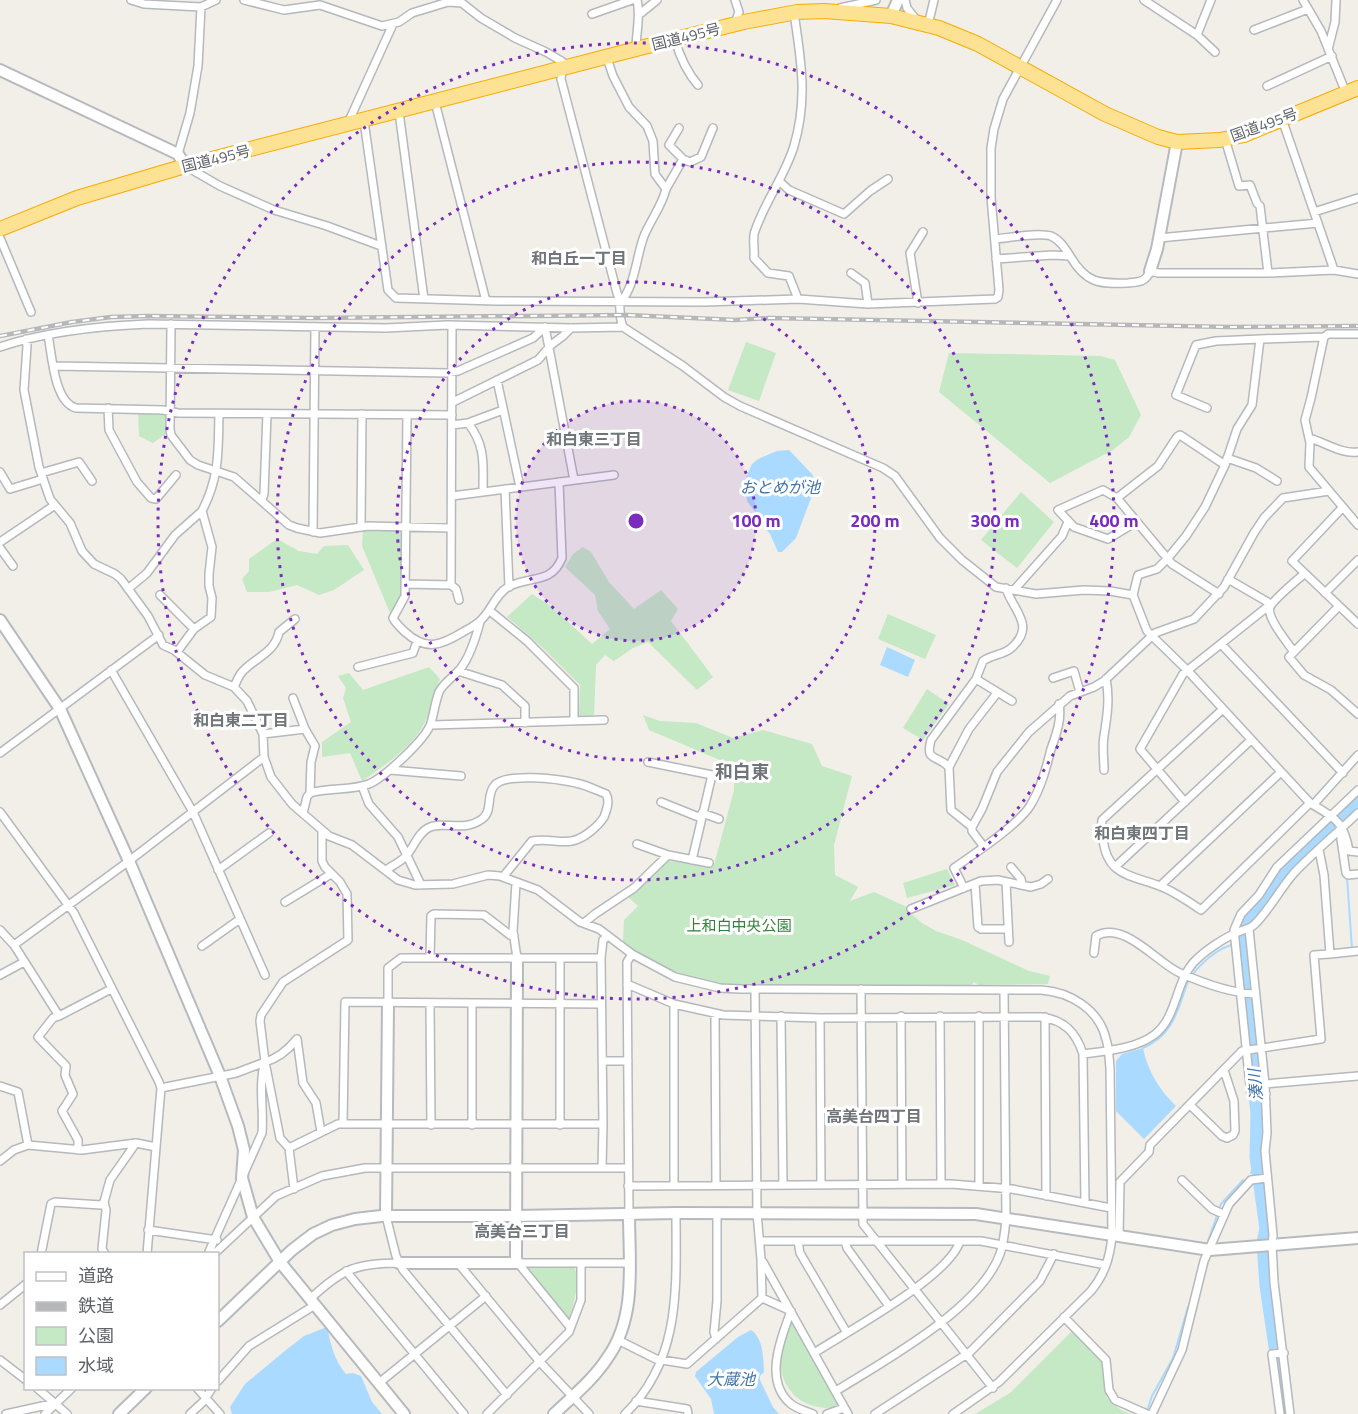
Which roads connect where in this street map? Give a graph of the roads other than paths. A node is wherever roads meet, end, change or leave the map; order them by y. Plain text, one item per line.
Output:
1 (131, 0) edge
2 (216, 0) edge
3 (244, 0) edge
4 (632, 0) edge
5 (637, 0) edge
6 (657, 0) edge
7 (735, 0) edge
8 (876, 0) edge
9 (898, 0) edge
10 (905, 0) edge
11 (934, 0) edge
12 (1057, 0) edge
13 (1144, 0) edge
14 (1211, 0) edge
15 (1303, 0) edge
16 (1336, 0) edge
17 (435, 3) edge
18 (823, 6) edge
19 (201, 7) junction
20 (1308, 9) junction
21 (641, 13) junction
22 (794, 13) junction
23 (592, 14) dead end
24 (891, 16) junction
25 (393, 24) junction
26 (735, 24) junction
27 (926, 24) junction
28 (1254, 30) dead end
29 (1197, 36) junction
30 (675, 40) junction
31 (636, 49) junction
32 (1215, 52) dead end
33 (1330, 52) junction
34 (607, 58) junction
35 (1020, 66) junction
36 (563, 69) junction
37 (0, 70) edge
38 (698, 85) dead end
39 (1267, 86) dead end
40 (1352, 90) edge
41 (435, 102) junction
42 (399, 112) junction
43 (1282, 119) junction
44 (364, 121) junction
45 (347, 125) junction
46 (679, 128) dead end
47 (713, 128) dead end
48 (1225, 139) junction
49 (654, 141) junction
50 (1177, 142) junction
51 (669, 145) junction
52 (177, 154) junction
53 (683, 159) junction
54 (185, 166) junction
55 (888, 179) dead end
56 (780, 182) junction
57 (666, 189) junction
58 (1358, 198) edge
59 (1314, 212) junction
60 (1318, 223) junction
61 (1262, 228) junction
62 (0, 229) edge
63 (922, 232) dead end
64 (0, 238) edge
65 (1159, 238) junction
66 (995, 239) junction
67 (381, 246) junction
68 (1070, 256) junction
69 (996, 259) junction
70 (1334, 270) junction
71 (1150, 271) junction
72 (851, 273) dead end
73 (1268, 273) junction
74 (1358, 274) edge
75 (424, 299) junction
76 (798, 299) junction
77 (486, 301) junction
78 (621, 302) junction
79 (918, 303) junction
80 (868, 304) junction
81 (31, 312) dead end
82 (171, 324) junction
83 (452, 325) junction
84 (315, 327) junction
85 (545, 327) junction
86 (623, 327) junction
87 (571, 328) junction
88 (1358, 334) edge
89 (48, 335) junction
90 (1324, 337) junction
91 (26, 339) junction
92 (1260, 339) junction
93 (0, 347) edge
94 (548, 349) junction
95 (54, 366) junction
96 (171, 368) junction
97 (314, 370) junction
98 (452, 372) junction
99 (496, 380) junction
100 (453, 402) junction
101 (108, 408) junction
102 (1207, 408) dead end
103 (503, 410) junction
104 (170, 412) junction
105 (219, 414) junction
106 (267, 414) junction
107 (314, 414) junction
108 (362, 414) junction
109 (407, 415) junction
110 (452, 415) junction
111 (468, 423) junction
112 (452, 425) junction
113 (1309, 438) junction
114 (1358, 452) edge
115 (1226, 461) junction
116 (216, 471) junction
117 (0, 472) edge
118 (176, 475) dead end
119 (614, 475) dead end
120 (42, 476) junction
121 (574, 480) junction
122 (92, 482) dead end
123 (559, 482) junction
124 (1277, 482) dead end
125 (520, 487) junction
126 (505, 489) junction
127 (1329, 491) junction
128 (483, 492) junction
129 (452, 496) junction
130 (1117, 498) junction
131 (262, 500) junction
132 (55, 505) junction
133 (1342, 508) junction
134 (202, 511) junction
135 (1068, 522) junction
136 (1136, 522) junction
137 (1358, 525) edge
138 (361, 527) junction
139 (406, 527) junction
140 (451, 528) junction
141 (313, 532) junction
142 (0, 542) edge
143 (0, 548) edge
144 (1168, 558) junction
145 (1358, 560) edge
146 (13, 566) dead end
147 (1304, 574) junction
148 (1228, 579) junction
149 (405, 584) junction
150 (451, 585) junction
151 (509, 587) junction
152 (128, 589) junction
153 (1010, 589) junction
154 (1325, 593) junction
155 (1218, 594) junction
156 (160, 595) dead end
157 (1133, 595) junction
158 (459, 600) dead end
159 (1271, 604) junction
160 (1339, 606) junction
161 (490, 611) junction
162 (295, 619) dead end
163 (0, 620) edge
164 (480, 622) junction
165 (1358, 624) edge
166 (194, 629) junction
167 (159, 635) junction
168 (1152, 636) junction
169 (417, 641) junction
170 (1222, 645) junction
171 (177, 652) junction
172 (1294, 652) junction
173 (358, 667) dead end
174 (111, 670) junction
175 (458, 671) junction
176 (1188, 671) junction
177 (1053, 678) dead end
178 (976, 679) junction
179 (1106, 679) junction
180 (234, 687) junction
181 (1080, 692) junction
182 (997, 693) junction
183 (293, 698) dead end
184 (1012, 701) dead end
185 (1059, 704) junction
186 (60, 709) junction
187 (1223, 709) junction
188 (1358, 714) edge
189 (604, 720) dead end
190 (574, 721) junction
191 (525, 723) junction
192 (431, 725) junction
193 (305, 729) junction
194 (262, 734) junction
195 (1251, 740) junction
196 (0, 753) edge
197 (1358, 755) edge
198 (264, 757) junction
199 (648, 762) dead end
200 (949, 767) junction
201 (390, 770) junction
202 (1104, 770) dead end
203 (1157, 770) junction
204 (1281, 772) junction
205 (1342, 773) junction
206 (461, 776) dead end
207 (362, 786) junction
208 (1358, 790) edge
209 (310, 794) junction
210 (661, 802) dead end
211 (1185, 802) junction
212 (1312, 804) junction
213 (0, 812) edge
214 (193, 813) junction
215 (303, 813) junction
216 (1358, 813) edge
217 (702, 815) junction
218 (1332, 816) junction
219 (719, 819) dead end
220 (972, 827) junction
221 (1343, 828) junction
222 (322, 830) junction
223 (269, 833) dead end
224 (637, 844) dead end
225 (984, 847) junction
226 (1319, 850) junction
227 (1358, 852) edge
228 (407, 854) junction
229 (668, 855) junction
230 (692, 860) junction
231 (129, 861) junction
232 (709, 863) dead end
233 (1011, 867) dead end
234 (1115, 867) junction
235 (218, 870) junction
236 (386, 870) junction
237 (331, 874) junction
238 (1358, 874) edge
239 (503, 877) junction
240 (1048, 879) dead end
241 (1006, 882) junction
242 (516, 883) junction
243 (975, 884) junction
244 (1022, 884) junction
245 (421, 885) junction
246 (1160, 886) junction
247 (964, 888) junction
248 (285, 902) dead end
249 (68, 905) junction
250 (910, 909) dead end
251 (240, 919) junction
252 (584, 923) junction
253 (1008, 929) junction
254 (1249, 929) junction
255 (0, 930) edge
256 (1234, 934) junction
257 (514, 936) junction
258 (609, 936) junction
259 (1009, 942) dead end
260 (14, 945) junction
261 (202, 946) dead end
262 (1358, 951) edge
263 (1094, 953) dead end
264 (632, 954) junction
265 (1330, 954) junction
266 (430, 958) junction
267 (517, 958) junction
268 (560, 958) junction
269 (601, 958) junction
270 (24, 962) junction
271 (0, 975) edge
272 (265, 975) dead end
273 (1186, 975) junction
274 (627, 984) junction
275 (111, 989) junction
276 (755, 989) junction
277 (861, 989) junction
278 (1004, 990) junction
279 (1241, 994) junction
280 (1253, 994) junction
281 (387, 1003) junction
282 (472, 1003) junction
283 (517, 1003) junction
284 (430, 1004) junction
285 (560, 1004) junction
286 (601, 1004) junction
287 (674, 1004) junction
288 (715, 1014) junction
289 (59, 1016) junction
290 (755, 1016) junction
291 (781, 1016) junction
292 (901, 1016) junction
293 (940, 1016) junction
294 (979, 1016) junction
295 (1005, 1016) junction
296 (862, 1017) junction
297 (1045, 1017) junction
298 (820, 1018) junction
299 (1260, 1048) junction
300 (1246, 1050) junction
301 (1108, 1051) junction
302 (1083, 1054) junction
303 (602, 1061) junction
304 (265, 1062) junction
305 (628, 1062) junction
306 (1224, 1070) junction
307 (220, 1076) junction
308 (1358, 1076) edge
309 (1265, 1084) junction
310 (0, 1086) edge
311 (161, 1088) junction
312 (1266, 1094) junction
313 (1190, 1105) junction
314 (343, 1124) junction
315 (603, 1124) junction
316 (387, 1125) junction
317 (431, 1125) junction
318 (472, 1125) junction
319 (517, 1125) junction
320 (560, 1125) junction
321 (321, 1132) junction
322 (136, 1143) junction
323 (28, 1145) junction
324 (156, 1148) junction
325 (289, 1148) junction
326 (78, 1149) junction
327 (0, 1161) edge
328 (387, 1168) junction
329 (517, 1168) junction
330 (602, 1168) junction
331 (628, 1168) junction
332 (242, 1178) junction
333 (1267, 1178) junction
334 (1182, 1180) dead end
335 (821, 1184) junction
336 (862, 1184) junction
337 (902, 1184) junction
338 (941, 1184) junction
339 (675, 1185) junction
340 (716, 1185) junction
341 (757, 1185) junction
342 (783, 1185) junction
343 (979, 1185) junction
344 (628, 1186) junction
345 (294, 1189) junction
346 (1006, 1189) junction
347 (1046, 1196) junction
348 (104, 1202) junction
349 (1085, 1203) junction
350 (1111, 1208) junction
351 (676, 1213) junction
352 (717, 1213) junction
353 (757, 1213) junction
354 (862, 1213) junction
355 (629, 1214) junction
356 (1223, 1214) junction
357 (386, 1216) junction
358 (516, 1216) junction
359 (253, 1217) junction
360 (1006, 1218) junction
361 (148, 1230) junction
362 (1115, 1236) junction
363 (215, 1238) junction
364 (1358, 1238) edge
365 (875, 1240) junction
366 (760, 1241) junction
367 (798, 1241) junction
368 (845, 1241) junction
369 (960, 1241) junction
370 (224, 1244) junction
371 (1002, 1245) junction
372 (1272, 1245) junction
373 (1210, 1251) junction
374 (41, 1252) edge
375 (104, 1252) edge
376 (147, 1252) edge
377 (209, 1252) edge
378 (216, 1252) edge
379 (1054, 1254) junction
380 (761, 1259) junction
381 (280, 1262) junction
382 (399, 1263) junction
383 (458, 1263) junction
384 (518, 1263) junction
385 (581, 1263) junction
386 (628, 1263) junction
387 (1106, 1265) junction
388 (346, 1270) junction
389 (24, 1286) edge
390 (914, 1290) junction
391 (486, 1296) junction
392 (762, 1298) junction
393 (312, 1302) junction
394 (0, 1305) edge
395 (889, 1306) junction
396 (790, 1311) junction
397 (1064, 1317) junction
398 (219, 1320) edge
399 (941, 1323) junction
400 (450, 1326) junction
401 (570, 1327) junction
402 (847, 1333) junction
403 (716, 1339) junction
404 (618, 1340) junction
405 (814, 1353) junction
406 (1284, 1353) junction
407 (415, 1354) junction
408 (966, 1355) junction
409 (0, 1360) edge
410 (661, 1360) junction
411 (540, 1362) junction
412 (24, 1375) edge
413 (219, 1380) edge
414 (380, 1383) junction
415 (993, 1388) junction
416 (38, 1390) edge
417 (71, 1390) edge
418 (145, 1390) edge
419 (198, 1390) edge
420 (211, 1390) edge
421 (836, 1391) junction
422 (507, 1395) junction
423 (572, 1396) junction
424 (206, 1398) junction
425 (636, 1401) junction
426 (56, 1403) junction
427 (846, 1411) edge
428 (6, 1414) edge
429 (45, 1414) edge
430 (67, 1414) edge
431 (119, 1414) edge
432 (190, 1414) edge
433 (220, 1414) edge
434 (404, 1414) edge
435 (464, 1414) edge
436 (487, 1414) edge
437 (554, 1414) edge
438 (589, 1414) edge
439 (625, 1414) edge
440 (688, 1414) edge
441 (813, 1414) edge
442 (827, 1414) edge
443 (875, 1414) edge
444 (953, 1414) edge
445 (1148, 1414) edge
446 (1152, 1414) edge
447 (1280, 1414) edge
448 (1290, 1414) edge

1 - 19 street
2 - 19 street
3 - 25 street
4 - 23 street
5 - 21 street
6 - 21 street
7 - 26 street
8 - 18 street
9 - 24 street
10 - 27 street
11 - 27 street
12 - 35 street
13 - 29 street
14 - 29 street
15 - 20 street
16 - 33 street
17 - 25 street
17 - 36 street
18 - 22 highway, 国道495号
18 - 24 highway, 国道495号
19 - 52 street
20 - 28 street
20 - 33 street
21 - 31 street
22 - 26 highway, 国道495号
22 - 56 street
24 - 27 highway, 国道495号
25 - 45 street
26 - 30 highway, 国道495号
27 - 35 highway, 国道495号
29 - 32 street
30 - 31 highway, 国道495号
30 - 38 street
31 - 34 highway, 国道495号
33 - 39 street
33 - 40 street
34 - 36 highway, 国道495号
34 - 49 street
35 - 50 highway, 国道495号
35 - 66 street
36 - 41 highway, 国道495号
36 - 78 street
37 - 52 street
40 - 43 highway, 国道495号
41 - 42 highway, 国道495号
41 - 77 street
42 - 44 highway, 国道495号
42 - 75 street
43 - 48 highway, 国道495号
43 - 59 street
44 - 45 highway, 国道495号
44 - 67 street
45 - 54 highway, 国道495号
46 - 51 street
47 - 53 street
48 - 50 highway, 国道495号
48 - 61 street
49 - 51 street
49 - 57 street
50 - 65 street
51 - 53 street
52 - 54 street
53 - 57 street
54 - 62 highway, 国道495号
54 - 67 street
55 - 56 street
56 - 76 street
57 - 78 street
58 - 59 street
59 - 60 street
60 - 61 street
60 - 70 street
61 - 65 street
61 - 73 street
63 - 79 street
64 - 81 street
65 - 71 street
66 - 68 street
66 - 69 street
67 - 75 street
68 - 69 street
68 - 71 street
69 - 79 street
70 - 73 street
70 - 74 street
71 - 73 street
72 - 80 street
75 - 77 street
76 - 78 street
76 - 80 street
77 - 78 street
78 - 86 street
79 - 80 street
82 - 84 street
82 - 89 street
82 - 96 street
83 - 84 street
83 - 85 street
83 - 98 street
84 - 97 street
85 - 87 street
85 - 94 street
85 - 98 street
86 - 87 street
86 - 153 street
87 - 94 street
88 - 90 street
89 - 91 street
89 - 95 street
90 - 92 street
90 - 113 street
91 - 93 street
91 - 120 street
92 - 102 street
92 - 115 street
94 - 99 street
94 - 121 street
95 - 96 street
95 - 101 street
96 - 97 street
96 - 104 street
97 - 98 street
97 - 107 street
98 - 100 street
99 - 100 street
99 - 103 street
100 - 110 street
101 - 104 street
101 - 118 street
103 - 111 street
103 - 125 street
104 - 105 street
104 - 116 street
105 - 106 street
105 - 116 street
106 - 107 street
106 - 131 street
107 - 108 street
107 - 141 street
108 - 109 street
108 - 138 street
109 - 110 street
109 - 139 street
110 - 112 street
111 - 112 street
111 - 128 street
112 - 129 street
113 - 114 street
113 - 127 street
115 - 124 street
115 - 130 street
115 - 144 street
116 - 131 street
116 - 134 street
117 - 120 street
119 - 121 street
120 - 122 street
120 - 132 street
121 - 123 street
123 - 125 street
123 - 151 street
125 - 126 street
126 - 128 street
126 - 151 street
127 - 133 street
127 - 148 street
128 - 129 street
129 - 140 street
130 - 135 street
130 - 136 street
131 - 141 street
132 - 142 street
132 - 152 street
133 - 137 street
133 - 147 street
134 - 152 street
134 - 166 street
135 - 136 street
135 - 153 street
136 - 144 street
138 - 139 street
138 - 141 street
139 - 140 street
139 - 149 street
140 - 150 street
143 - 146 street
144 - 155 street
144 - 157 street
145 - 154 street
147 - 154 street
147 - 159 street
148 - 155 street
148 - 159 street
149 - 150 street
149 - 169 street
150 - 158 street
151 - 161 street
152 - 167 street
153 - 157 street
153 - 178 street
154 - 160 street
155 - 168 street
156 - 166 street
157 - 168 street
159 - 170 street
159 - 172 street
160 - 165 street
160 - 172 street
161 - 164 street
161 - 190 street
162 - 180 street
163 - 186 street
164 - 169 street
164 - 175 street
166 - 171 street
167 - 171 street
167 - 174 street
168 - 176 street
168 - 179 street
169 - 173 street
170 - 176 street
170 - 205 street
171 - 180 street
172 - 188 street
174 - 186 street
174 - 214 street
175 - 191 street
175 - 192 street
176 - 187 street
176 - 203 street
177 - 181 street
178 - 182 street
178 - 200 street
179 - 181 street
179 - 202 street
180 - 194 street
181 - 185 street
182 - 184 street
182 - 200 street
183 - 193 street
185 - 220 street
185 - 225 street
186 - 196 street
186 - 231 street
187 - 195 street
187 - 203 street
189 - 190 street
190 - 191 street
191 - 192 street
192 - 201 street
193 - 194 street
193 - 209 street
194 - 198 street
195 - 204 street
195 - 211 street
197 - 205 street
198 - 214 street
198 - 215 street
199 - 217 street
200 - 220 street
201 - 206 street
201 - 207 street
203 - 211 street
203 - 234 street
204 - 212 street
204 - 246 street
205 - 212 street
207 - 209 street
207 - 228 street
208 - 218 street
209 - 215 street
210 - 217 street
211 - 234 street
212 - 218 street
212 - 246 street
213 - 249 street
214 - 231 street
214 - 235 street
215 - 222 street
216 - 221 street
217 - 219 street
217 - 230 street
218 - 221 street
218 - 256 street
220 - 225 street
221 - 226 street
221 - 227 street
221 - 238 street
222 - 236 street
222 - 237 street
223 - 235 street
224 - 229 street
225 - 247 street
226 - 254 street
226 - 265 street
228 - 236 street
228 - 239 street
228 - 245 street
229 - 230 street
229 - 252 street
230 - 232 street
231 - 249 street
231 - 307 street
233 - 244 street
234 - 246 street
235 - 251 street
236 - 245 street
237 - 248 street
237 - 304 street
239 - 242 street
239 - 245 street
240 - 244 street
241 - 243 street
241 - 244 street
241 - 253 street
242 - 252 street
242 - 257 street
243 - 247 street
243 - 253 street
247 - 250 street
249 - 260 street
249 - 275 street
251 - 261 street
251 - 272 street
252 - 258 street
253 - 259 street
254 - 256 street
254 - 280 street
255 - 260 street
256 - 273 street
256 - 279 street
257 - 266 street
257 - 267 street
258 - 264 street
258 - 269 street
260 - 270 street
262 - 265 street
263 - 273 street
264 - 274 street
264 - 276 street
265 - 299 street
266 - 267 street
266 - 281 street
267 - 268 street
267 - 283 street
268 - 269 street
268 - 285 street
269 - 286 street
270 - 271 street
270 - 289 street
273 - 279 street
273 - 301 street
274 - 287 street
274 - 305 street
275 - 289 street
275 - 311 street
276 - 277 street
276 - 290 street
277 - 278 street
277 - 296 street
278 - 295 street
278 - 301 street
279 - 280 street
279 - 300 street
280 - 299 street
281 - 284 street
281 - 314 street
281 - 316 street
282 - 283 street
282 - 284 street
282 - 318 street
283 - 285 street
283 - 319 street
284 - 317 street
285 - 286 street
285 - 320 street
286 - 303 street
287 - 288 street
287 - 339 street
288 - 290 street
288 - 340 street
289 - 326 street
290 - 291 street
290 - 341 street
291 - 298 street
291 - 342 street
292 - 293 street
292 - 296 street
292 - 337 street
293 - 294 street
293 - 338 street
294 - 295 street
294 - 343 street
295 - 297 street
295 - 346 street
296 - 298 street
296 - 336 street
297 - 302 street
297 - 347 street
298 - 335 street
299 - 300 street
299 - 309 street
300 - 306 street
300 - 312 street
301 - 302 street
301 - 350 street
302 - 349 street
303 - 305 street
303 - 315 street
304 - 307 street
304 - 321 street
304 - 325 street
304 - 332 street
305 - 331 street
306 - 313 street
306 - 313 street
307 - 311 street
307 - 332 street
308 - 309 street
309 - 312 street
310 - 323 street
311 - 324 street
312 - 333 street
313 - 362 street
314 - 316 street
314 - 321 street
315 - 320 street
315 - 330 street
316 - 317 street
316 - 328 street
317 - 318 street
318 - 319 street
319 - 320 street
319 - 329 street
321 - 325 street
322 - 324 street
322 - 326 street
322 - 348 street
323 - 326 street
323 - 327 street
324 - 361 street
325 - 345 street
328 - 329 street
328 - 345 street
328 - 357 street
329 - 330 street
329 - 358 street
330 - 331 street
331 - 344 street
332 - 359 street
332 - 363 street
333 - 356 street
333 - 372 street
334 - 356 street
335 - 336 street
335 - 342 street
336 - 337 street
336 - 354 street
337 - 338 street
338 - 343 street
339 - 340 street
339 - 344 street
340 - 341 street
341 - 342 street
341 - 353 street
343 - 346 street
344 - 355 street
345 - 359 street
346 - 347 street
346 - 360 street
347 - 349 street
348 - 374 street
348 - 375 street
349 - 350 street
350 - 362 street
351 - 352 street
351 - 355 street
351 - 410 street
352 - 353 street
352 - 403 street
353 - 354 street
353 - 366 street
354 - 360 street
354 - 365 street
355 - 358 street
355 - 386 street
356 - 373 street
357 - 358 street
357 - 381 street
357 - 382 street
358 - 384 street
359 - 370 street
359 - 381 street
360 - 362 street
360 - 371 street
361 - 363 street
361 - 376 street
362 - 373 street
362 - 387 street
363 - 370 street
363 - 377 street
364 - 372 street
365 - 368 street
365 - 369 street
365 - 390 street
366 - 367 street
366 - 380 street
367 - 368 street
367 - 402 street
368 - 395 street
369 - 371 street
369 - 390 street
370 - 378 street
371 - 379 street
371 - 399 street
372 - 373 street
372 - 406 street
373 - 446 street
379 - 387 street
379 - 408 street
380 - 392 street
380 - 396 street
381 - 393 street
381 - 398 street
382 - 383 street
382 - 388 street
382 - 400 street
383 - 384 street
383 - 391 street
384 - 385 street
384 - 401 street
385 - 386 street
385 - 401 street
386 - 404 street
387 - 397 street
388 - 393 street
388 - 407 street
389 - 394 street
390 - 395 street
390 - 399 street
391 - 400 street
391 - 411 street
392 - 396 street
392 - 403 street
393 - 413 street
393 - 414 street
395 - 402 street
396 - 405 street
396 - 441 street
397 - 415 street
397 - 445 street
399 - 408 street
399 - 421 street
400 - 407 street
400 - 422 street
401 - 411 street
402 - 405 street
403 - 410 street
404 - 410 street
404 - 423 street
405 - 421 street
406 - 447 street
406 - 448 street
407 - 414 street
407 - 435 street
408 - 415 street
408 - 443 street
409 - 412 street
410 - 425 street
411 - 422 street
411 - 423 street
414 - 434 street
415 - 444 street
416 - 426 street
417 - 426 street
418 - 431 street
419 - 424 street
420 - 424 street
421 - 427 street
422 - 436 street
423 - 437 street
423 - 438 street
424 - 432 street
424 - 433 street
425 - 439 street
425 - 440 street
426 - 428 street
426 - 429 street
426 - 430 street
427 - 442 street

